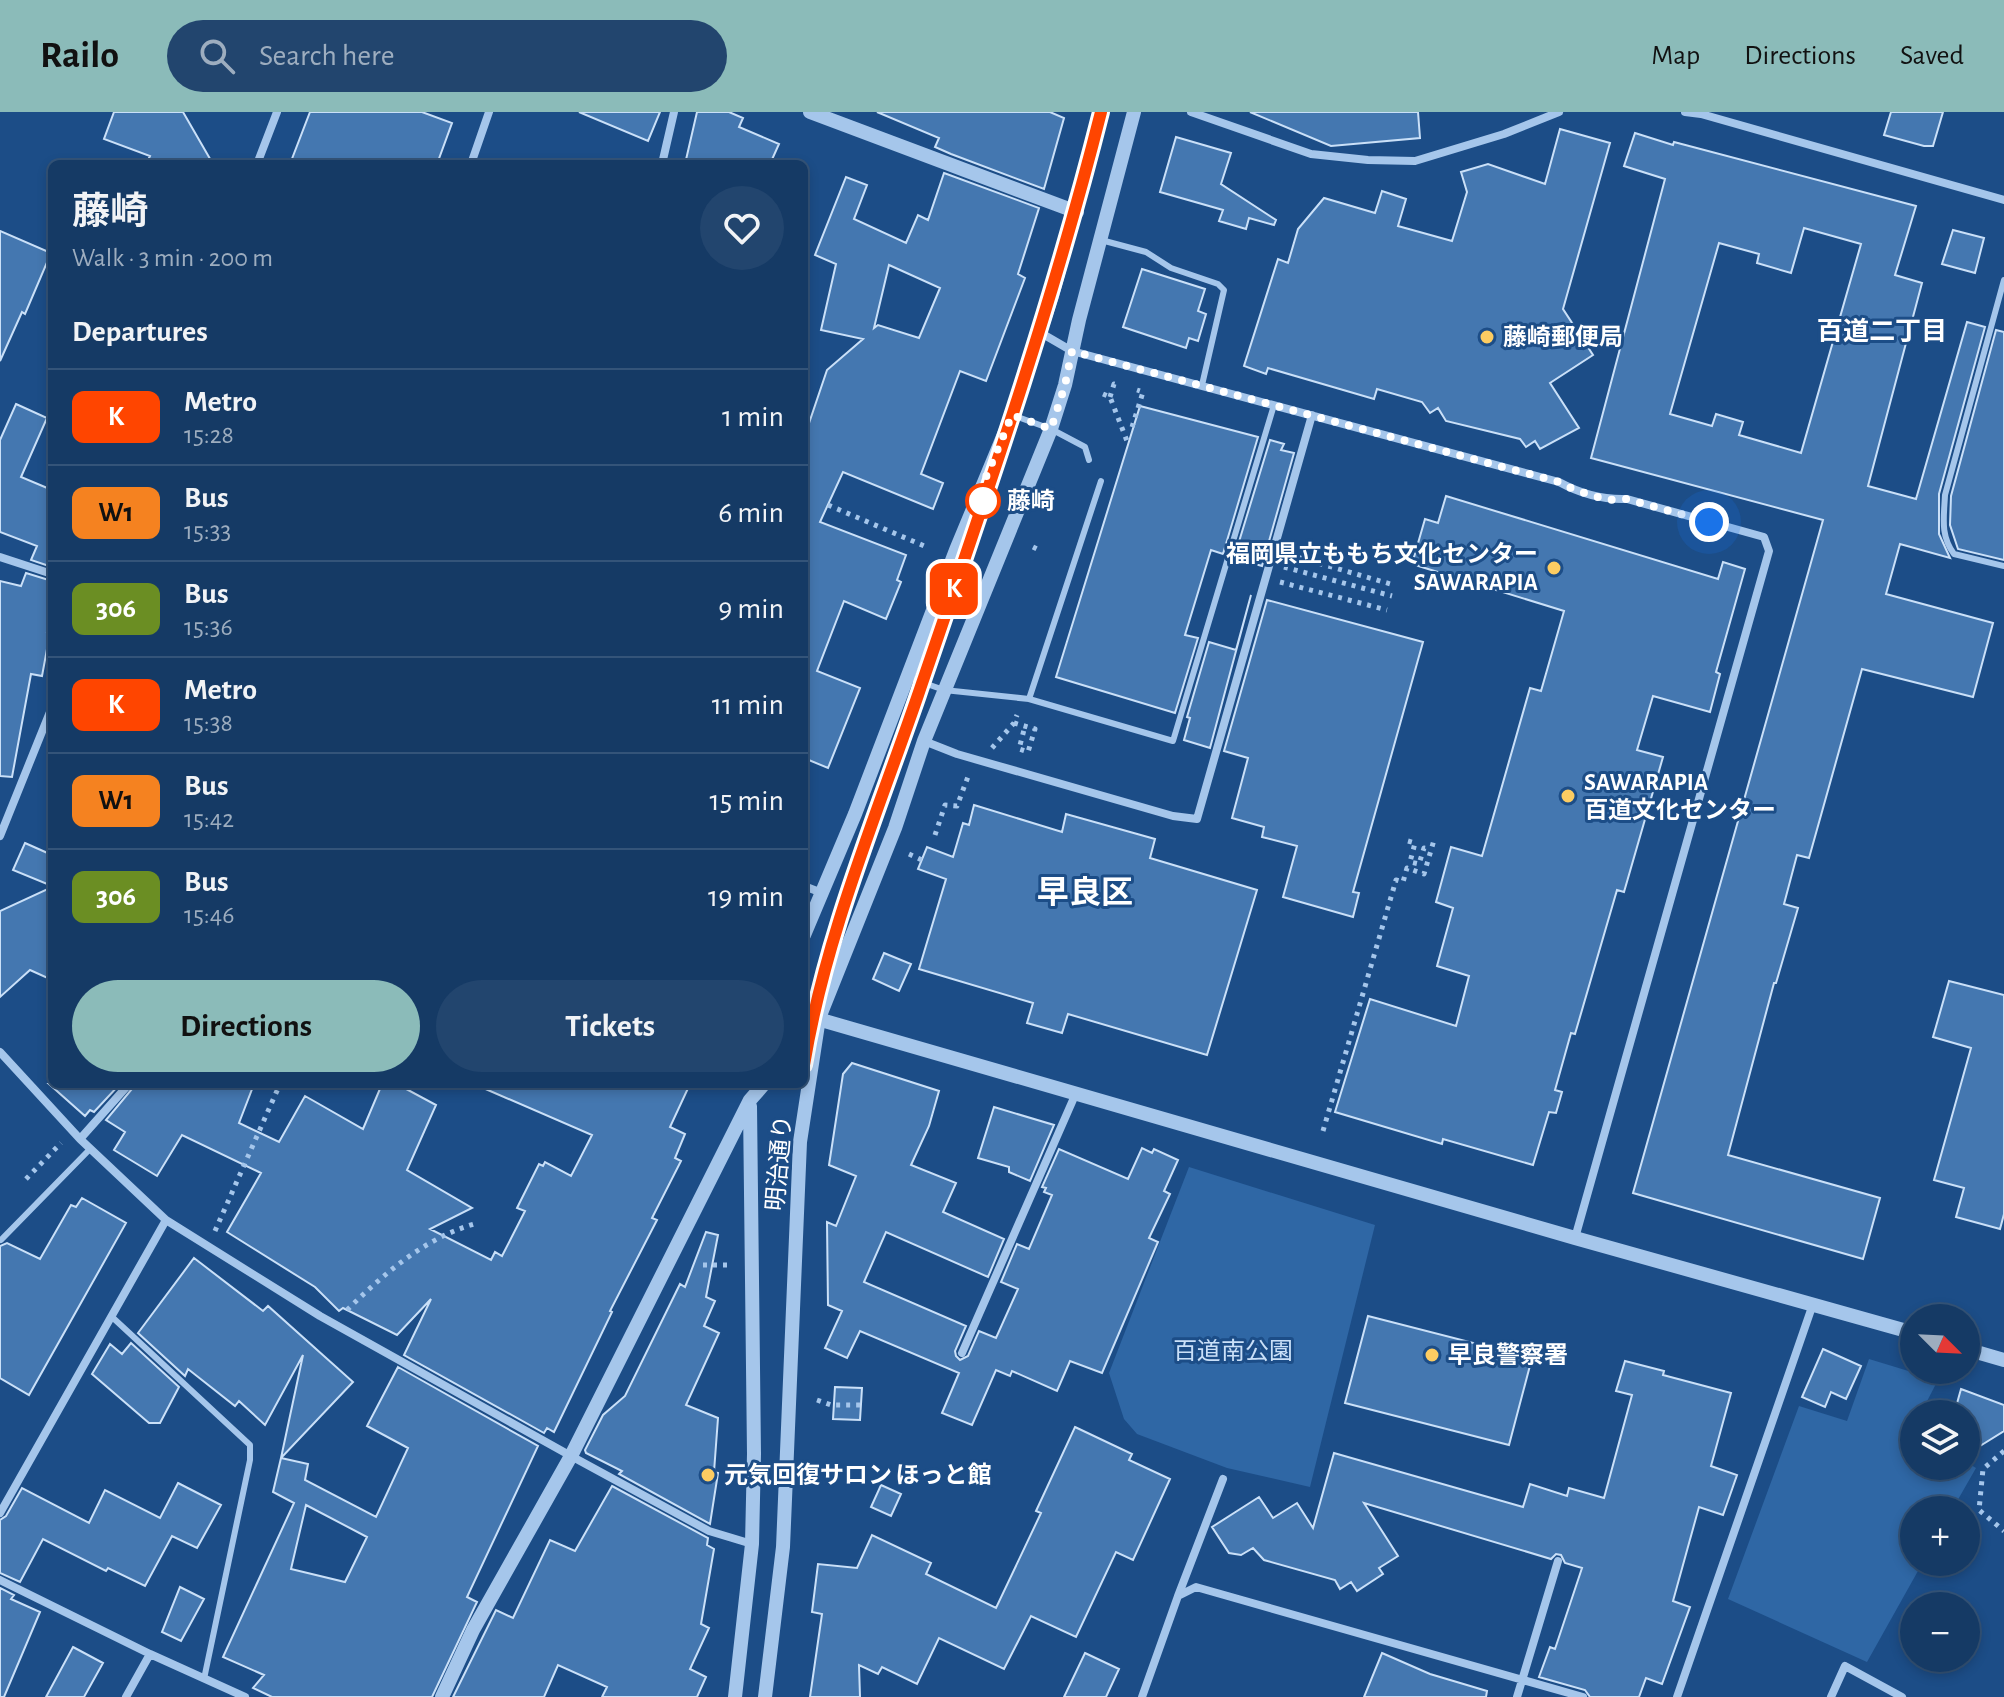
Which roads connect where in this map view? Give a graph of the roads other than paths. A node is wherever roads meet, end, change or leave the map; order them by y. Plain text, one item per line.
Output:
1 (277, 112) edge
2 (489, 112) edge
3 (674, 112) edge
4 (810, 112) edge
5 (1102, 112) edge
6 (1134, 112) edge
7 (1191, 112) edge
8 (1559, 112) edge
9 (1685, 112) edge
10 (259, 160) edge
11 (472, 160) edge
12 (663, 160) edge
13 (2004, 200) edge
14 (1077, 212) junction
15 (1101, 240) junction
16 (2004, 280) edge
17 (1041, 333) junction
18 (1072, 351) junction
19 (1202, 385) junction
20 (1274, 405) junction
21 (1012, 415) junction
22 (1312, 415) junction
23 (1051, 429) junction
24 (1089, 460) dead end
25 (1101, 481) dead end
26 (0, 557) edge
27 (2004, 566) edge
28 (48, 573) edge
29 (907, 677) junction
30 (944, 690) junction
31 (1029, 699) junction
32 (48, 717) edge
33 (924, 741) junction
34 (0, 836) edge
35 (808, 888) edge
36 (822, 893) junction
37 (808, 926) edge
38 (812, 1016) edge
39 (0, 1052) edge
40 (808, 1058) edge
41 (125, 1088) edge
42 (752, 1088) edge
43 (760, 1088) edge
44 (805, 1088) edge
45 (1076, 1093) junction
46 (750, 1100) junction
47 (80, 1139) junction
48 (90, 1149) junction
49 (166, 1220) junction
50 (1575, 1238) junction
51 (1, 1240) edge
52 (1813, 1303) junction
53 (111, 1316) junction
54 (1900, 1329) edge
55 (962, 1353) dead end
56 (1980, 1353) edge
57 (2004, 1360) edge
58 (571, 1456) junction
59 (1223, 1479) dead end
60 (0, 1513) edge
61 (752, 1544) junction
62 (1558, 1561) dead end
63 (0, 1580) edge
64 (1178, 1596) junction
65 (150, 1654) junction
66 (204, 1679) junction
67 (1523, 1680) junction
68 (126, 1697) edge
69 (245, 1697) edge
70 (442, 1697) edge
71 (735, 1697) edge
72 (765, 1697) edge
73 (1142, 1697) edge
74 (1517, 1697) edge
75 (1583, 1697) edge
76 (1677, 1697) edge
77 (1831, 1697) edge
78 (1902, 1697) edge

1 - 10 street
2 - 11 street
3 - 12 street
4 - 14 street
5 - 14 street
6 - 15 street, 明治通り
7 - 8 street
9 - 13 street
14 - 17 street
15 - 18 street, 明治通り
15 - 19 lane
16 - 27 lane
17 - 18 street
17 - 21 street
18 - 19 street
18 - 23 street, 明治通り
19 - 20 street
20 - 22 street
20 - 31 lane
21 - 23 lane
21 - 29 street
22 - 33 street
22 - 50 street
23 - 24 lane
23 - 30 street, 明治通り
25 - 31 lane
26 - 28 street
29 - 30 lane
29 - 36 street
30 - 31 lane
30 - 33 street, 明治通り
32 - 34 street
33 - 38 street, 明治通り
35 - 36 street
36 - 37 street
38 - 40 street, 明治通り
38 - 45 street
39 - 47 street
41 - 47 street
42 - 46 street, 明治通り
43 - 46 street
44 - 72 street, 明治通り
45 - 50 street
45 - 55 street
46 - 58 street
46 - 61 street, 明治通り
47 - 48 street
48 - 49 street
48 - 51 lane
49 - 53 street
49 - 58 street
50 - 52 street
52 - 54 street
52 - 76 street
53 - 60 street
53 - 66 lane
56 - 57 street
58 - 61 street
58 - 70 street
59 - 64 street
61 - 71 street, 明治通り
62 - 67 street
63 - 65 street
64 - 67 street
64 - 73 street
65 - 66 street
65 - 68 street
66 - 69 street
67 - 74 street
67 - 75 street
77 - 78 street

